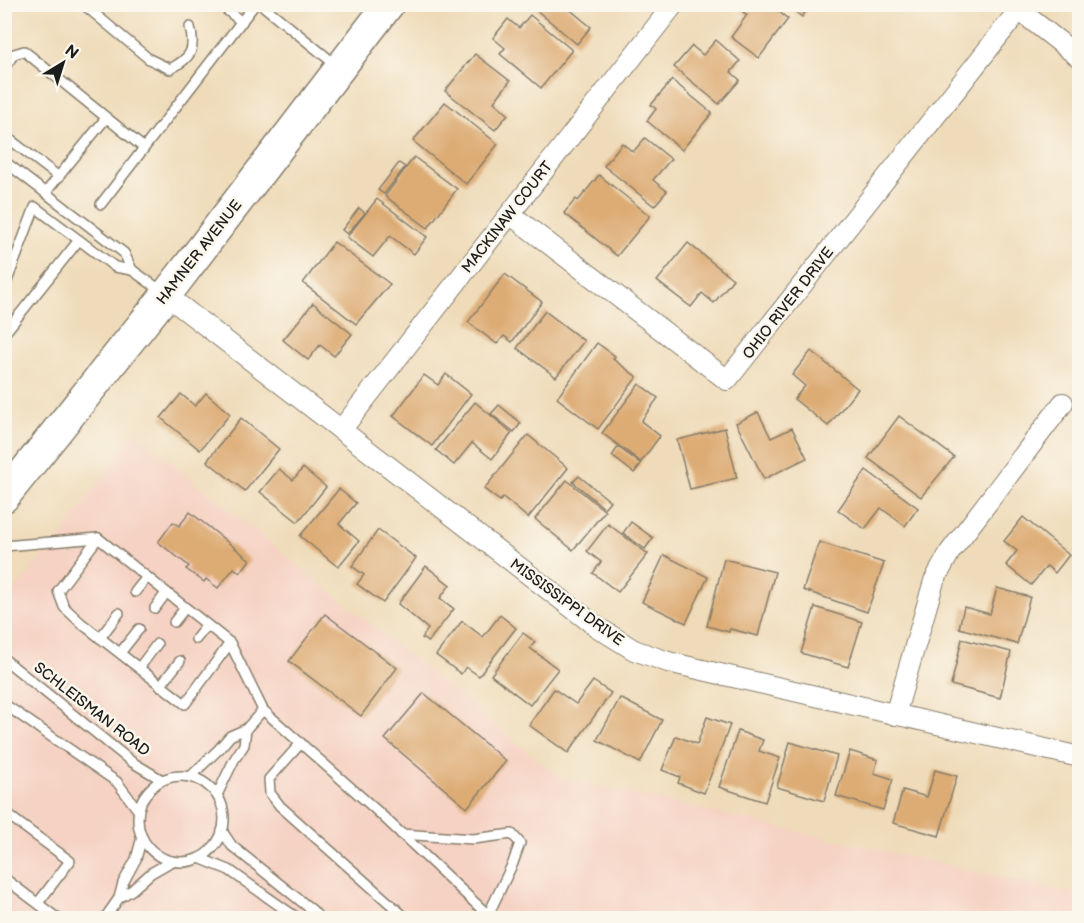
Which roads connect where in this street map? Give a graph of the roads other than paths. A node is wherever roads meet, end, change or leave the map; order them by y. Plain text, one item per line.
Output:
1 (83, 4) edge
2 (219, 4) edge
3 (255, 4) edge
4 (261, 4) edge
5 (389, 4) edge
6 (674, 4) edge
7 (242, 22) junction
8 (190, 27) dead end
9 (1080, 58) edge
10 (4, 68) edge
11 (341, 68) junction
12 (106, 118) junction
13 (4, 135) edge
14 (144, 148) junction
15 (4, 160) edge
16 (59, 177) junction
17 (46, 192) junction
18 (101, 204) dead end
19 (510, 214) junction
20 (79, 240) junction
21 (132, 270) junction
22 (4, 289) edge
23 (166, 295) junction
24 (4, 334) edge
25 (1063, 403) dead end
26 (341, 430) junction
27 (10, 486) edge
28 (98, 538) junction
29 (4, 546) edge
30 (147, 577) junction
31 (135, 592) dead end
32 (166, 593) junction
33 (155, 608) dead end
34 (185, 608) junction
35 (119, 613) dead end
36 (174, 622) dead end
37 (207, 625) junction
38 (139, 629) dead end
39 (100, 638) junction
40 (196, 639) dead end
41 (230, 643) junction
42 (157, 644) dead end
43 (120, 653) junction
44 (4, 659) edge
45 (180, 660) dead end
46 (139, 668) junction
47 (160, 686) junction
48 (4, 704) edge
49 (263, 710) junction
50 (895, 714) junction
51 (246, 729) junction
52 (301, 742) junction
53 (1080, 757) edge
54 (190, 777) junction
55 (162, 780) junction
56 (217, 795) junction
57 (138, 810) junction
58 (4, 812) edge
59 (222, 831) junction
60 (402, 834) junction
61 (141, 837) junction
62 (198, 858) junction
63 (172, 861) junction
64 (4, 878) edge
65 (119, 898) junction
66 (38, 903) junction
67 (487, 917) edge
68 (57, 918) edge
69 (105, 918) edge
70 (297, 918) edge
71 (319, 918) edge
72 (406, 918) edge

1 - 8 lane
2 - 7 lane
3 - 7 lane
4 - 11 lane
5 - 11 main road, HAMNER AVENUE
6 - 19 street, MACKINAW COURT
7 - 14 lane
9 - 19 street, OHIO RIVER DRIVE
10 - 12 lane
11 - 23 main road, HAMNER AVENUE
12 - 14 lane
12 - 16 lane
13 - 16 lane
14 - 18 lane
15 - 17 lane
16 - 17 lane
17 - 21 lane
19 - 26 street, MACKINAW COURT
20 - 21 lane
20 - 22 lane
20 - 24 lane
21 - 23 lane
23 - 26 street, MISSISSIPPI DRIVE
23 - 27 main road, HAMNER AVENUE
25 - 50 street
26 - 50 street, MISSISSIPPI DRIVE
28 - 29 lane
28 - 30 lane
28 - 39 lane
30 - 31 lane
30 - 32 lane
32 - 33 lane
32 - 34 lane
34 - 36 lane
34 - 37 lane
35 - 39 lane
37 - 40 lane
37 - 41 lane
38 - 43 lane
39 - 43 lane
41 - 47 lane
41 - 49 lane
42 - 46 lane
43 - 46 lane
44 - 55 lane, SCHLEISMAN ROAD
45 - 47 lane
46 - 47 lane
48 - 57 lane
49 - 51 lane
49 - 52 lane
50 - 53 street, MISSISSIPPI DRIVE
51 - 54 lane
51 - 56 lane
52 - 60 lane
52 - 72 lane
54 - 55 lane
54 - 56 lane
55 - 57 lane
56 - 59 lane
57 - 61 lane
58 - 66 lane
59 - 62 lane
59 - 71 lane
60 - 67 lane
60 - 67 lane
61 - 63 lane
61 - 65 lane
62 - 63 lane
62 - 70 lane
63 - 65 lane
64 - 66 lane
65 - 69 lane
66 - 68 lane

